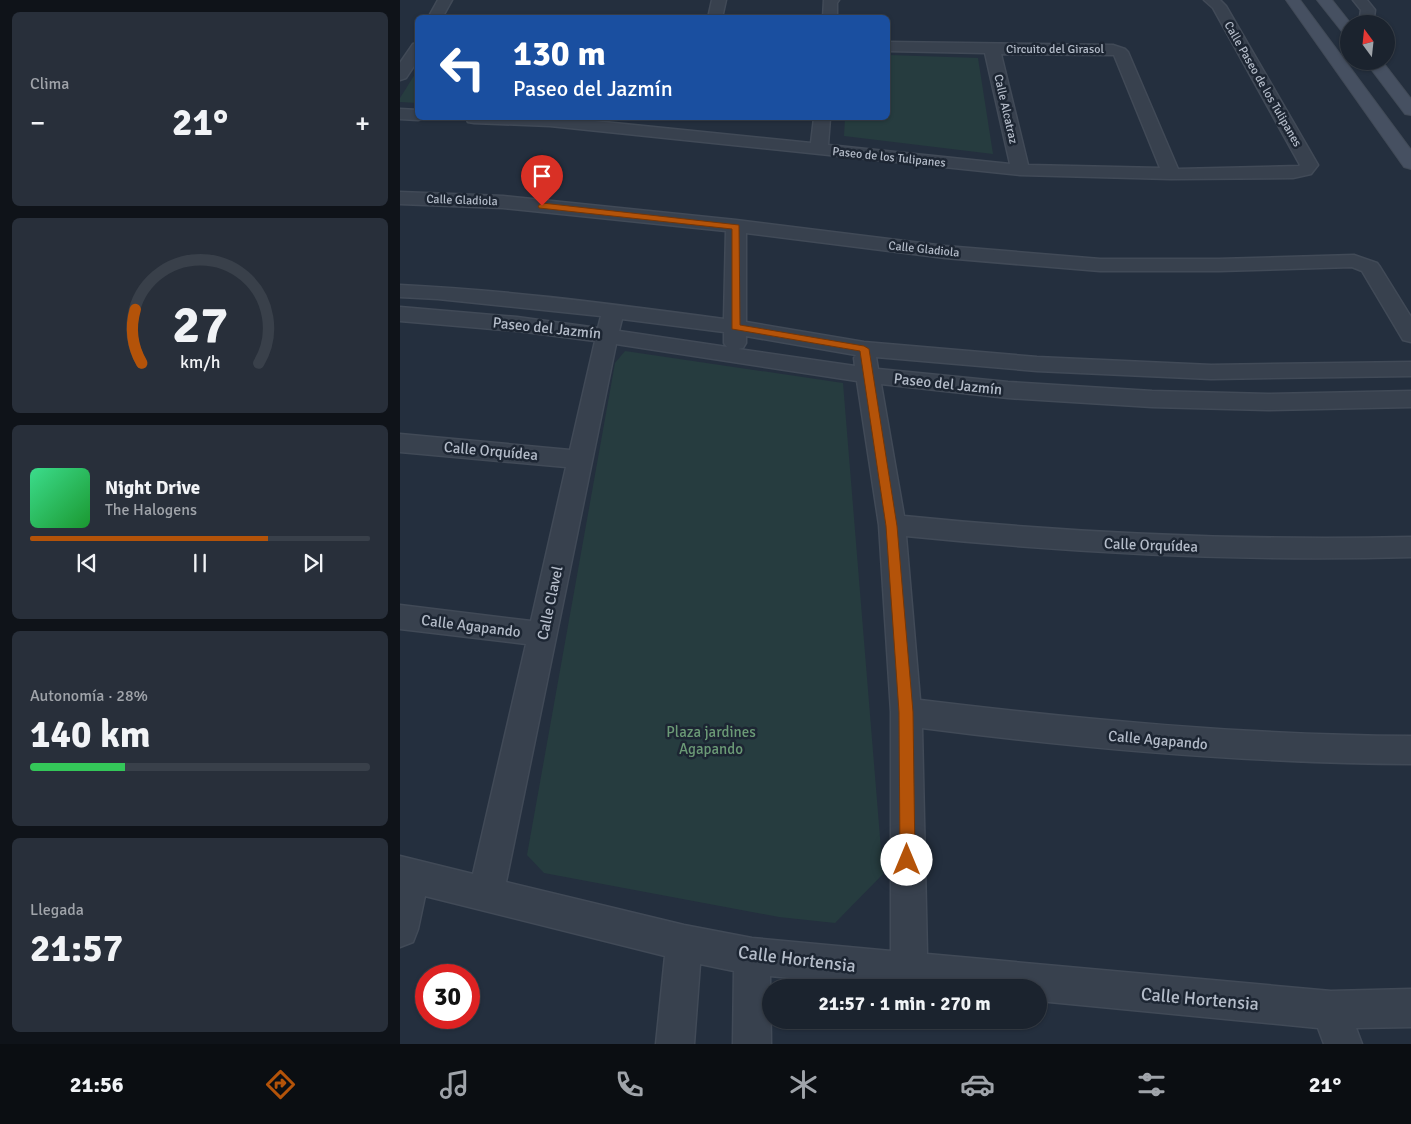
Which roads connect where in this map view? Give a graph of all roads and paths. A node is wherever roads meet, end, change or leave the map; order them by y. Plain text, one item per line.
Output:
1 (445, 0) edge
2 (720, 0) edge
3 (832, 0) edge
4 (1211, 0) edge
5 (1293, 0) edge
6 (1324, 0) edge
7 (1360, 0) edge
8 (437, 15) edge
9 (716, 15) edge
10 (830, 15) edge
11 (1367, 15) edge
12 (1340, 20) edge
13 (890, 46) edge
14 (992, 49) junction
15 (415, 52) edge
16 (1380, 70) edge
17 (400, 75) edge
18 (1411, 110) edge
19 (400, 114) edge
20 (415, 115) edge
21 (559, 120) edge
22 (689, 120) edge
23 (822, 120) edge
24 (685, 135) junction
25 (819, 150) junction
26 (1411, 163) edge
27 (1020, 170) junction
28 (1304, 170) joint
29 (1171, 174) junction
30 (400, 198) edge
31 (736, 226) junction
32 (400, 291) edge
33 (400, 314) edge
34 (610, 323) junction
35 (735, 327) junction
36 (1411, 335) edge
37 (735, 357) junction
38 (866, 362) junction
39 (1411, 369) edge
40 (1411, 399) edge
41 (400, 443) edge
42 (582, 460) junction
43 (892, 526) junction
44 (1411, 548) edge
45 (400, 617) edge
46 (543, 634) junction
47 (906, 712) junction
48 (1411, 750) edge
49 (406, 874) edge
50 (486, 894) junction
51 (400, 929) edge
52 (684, 943) junction
53 (752, 956) junction
54 (908, 972) junction
55 (1411, 1008) edge
56 (1337, 1027) edge
57 (675, 1044) edge
58 (752, 1044) edge

1 - 8 street
2 - 9 street
3 - 10 street
4 - 28 street, Calle Paseo de los Tulipanes
5 - 26 street
6 - 12 street
7 - 11 street
13 - 14 street, Circuito del Girasol
14 - 27 street, Calle Alcatraz
14 - 29 street, Circuito del Girasol
15 - 17 street
16 - 18 street
19 - 20 street
21 - 24 street, Paseo de los Tulipanes
22 - 24 street
23 - 25 street
24 - 25 street, Paseo de los Tulipanes
25 - 27 street, Paseo de los Tulipanes
27 - 29 street, Paseo de los Tulipanes
28 - 29 street, Paseo de los Tulipanes
30 - 31 street, Calle Gladiola
31 - 35 street
31 - 36 street, Calle Gladiola
32 - 34 street, Paseo del Jazmín
33 - 34 street, Paseo del Jazmín
34 - 35 street, Paseo del Jazmín
34 - 37 street, Paseo del Jazmín
34 - 42 street, Calle Clavel
35 - 37 street
35 - 38 street, Paseo del Jazmín
37 - 38 street, Paseo del Jazmín
38 - 39 street, Paseo del Jazmín
38 - 40 street, Paseo del Jazmín
38 - 43 street
41 - 42 street, Calle Orquídea
42 - 46 street, Calle Clavel
43 - 44 street, Calle Orquídea
43 - 47 street
45 - 46 street, Calle Agapando
46 - 50 street, Calle Clavel
47 - 48 street, Calle Agapando
47 - 54 street
49 - 50 street, Calle Hortensia
49 - 51 street
50 - 52 street, Calle Hortensia
52 - 53 street, Calle Hortensia
52 - 57 street
53 - 54 street, Calle Hortensia
53 - 58 street
54 - 56 street, Calle Hortensia
55 - 56 street, Calle Hortensia

